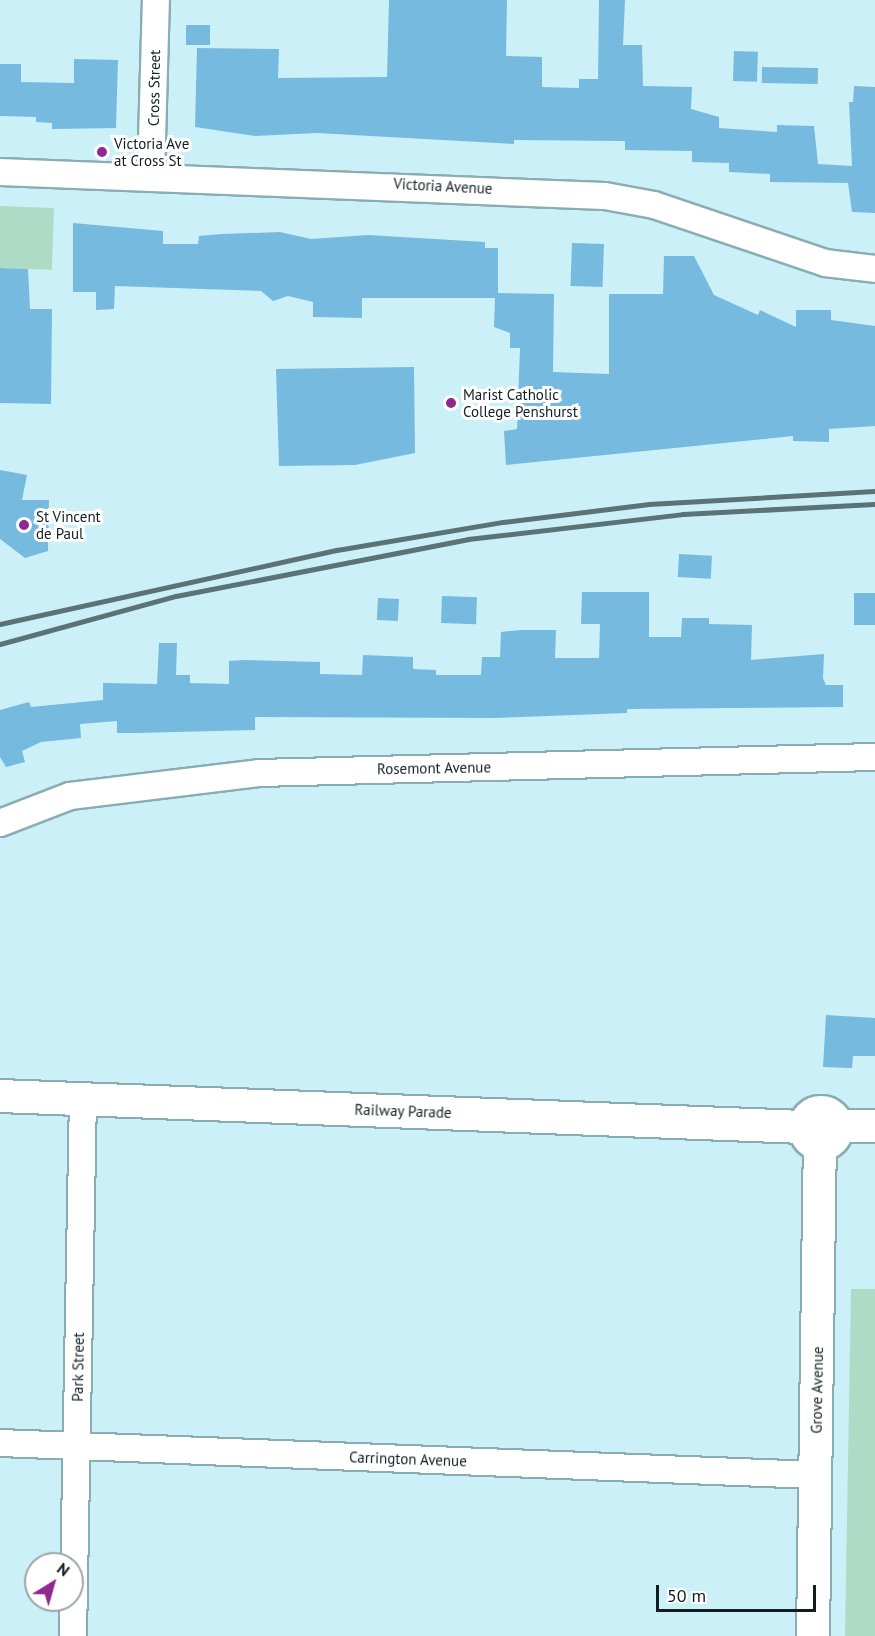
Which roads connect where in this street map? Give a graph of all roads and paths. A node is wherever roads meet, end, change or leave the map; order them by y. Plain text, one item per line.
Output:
1 (156, 0) edge
2 (0, 172) edge
3 (152, 176) junction
4 (875, 269) edge
5 (875, 757) edge
6 (0, 823) edge
7 (0, 1096) edge
8 (83, 1098) junction
9 (875, 1126) edge
10 (821, 1132) junction
11 (0, 1443) edge
12 (76, 1446) junction
13 (815, 1475) junction
14 (73, 1636) edge
15 (813, 1636) edge

1 - 3 street, Cross Street
2 - 3 street, Victoria Avenue
3 - 4 street, Victoria Avenue
5 - 6 street, Rosemont Avenue
7 - 8 street, Railway Parade
8 - 10 street, Railway Parade
8 - 12 street, Park Street
9 - 10 street, Railway Parade
10 - 13 street, Grove Avenue
11 - 12 street, Carrington Avenue
12 - 13 street, Carrington Avenue
12 - 14 street, Park Street
13 - 15 street, Grove Avenue

